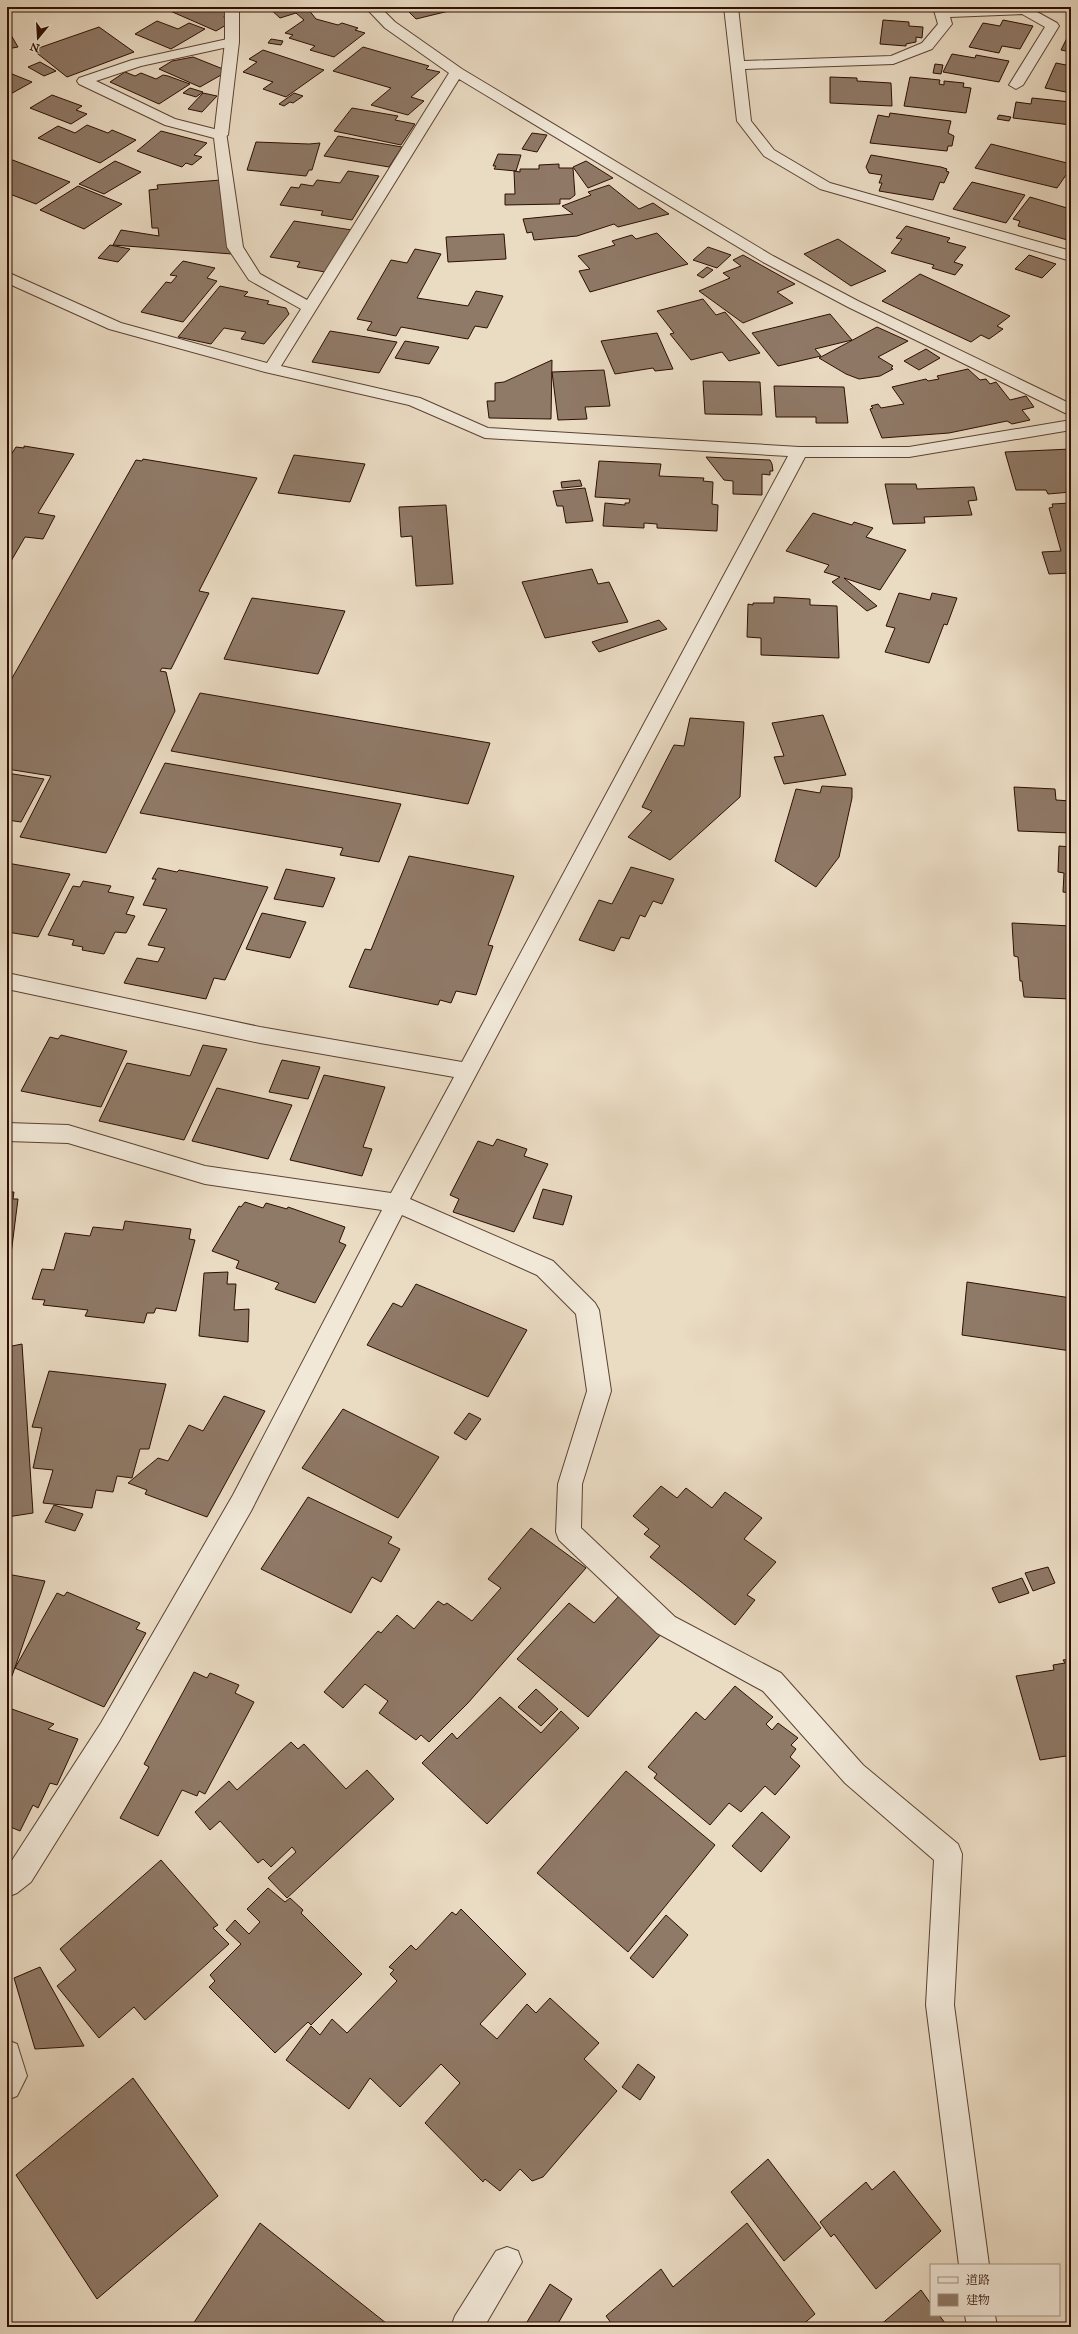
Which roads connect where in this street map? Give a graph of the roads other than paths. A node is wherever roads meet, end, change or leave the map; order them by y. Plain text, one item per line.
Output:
1 (232, 7) edge
2 (372, 7) edge
3 (731, 7) edge
4 (941, 10) edge
5 (232, 42) junction
6 (738, 65) junction
7 (457, 72) junction
8 (1016, 86) dead end
9 (221, 134) junction
10 (1071, 256) edge
11 (7, 277) edge
12 (309, 307) junction
13 (271, 369) junction
14 (1071, 410) edge
15 (1071, 425) edge
16 (799, 452) junction
17 (7, 981) edge
18 (468, 1072) junction
19 (7, 1132) edge
20 (397, 1203) junction
21 (7, 1883) edge
22 (7, 2054) edge
23 (7, 2086) edge
24 (507, 2262) dead end
25 (974, 2264) edge
26 (980, 2316) edge
27 (466, 2327) edge
28 (982, 2327) edge

1 - 5 street
2 - 7 street
3 - 6 street
4 - 6 street
4 - 8 street
5 - 9 street
5 - 9 street
6 - 10 street
7 - 12 street
7 - 14 street
9 - 12 street
11 - 13 street
12 - 13 street
13 - 16 street
15 - 16 street
16 - 18 street
17 - 18 street
18 - 20 street
19 - 20 street
20 - 21 street
20 - 25 street
22 - 23 street
24 - 27 street
26 - 28 street

